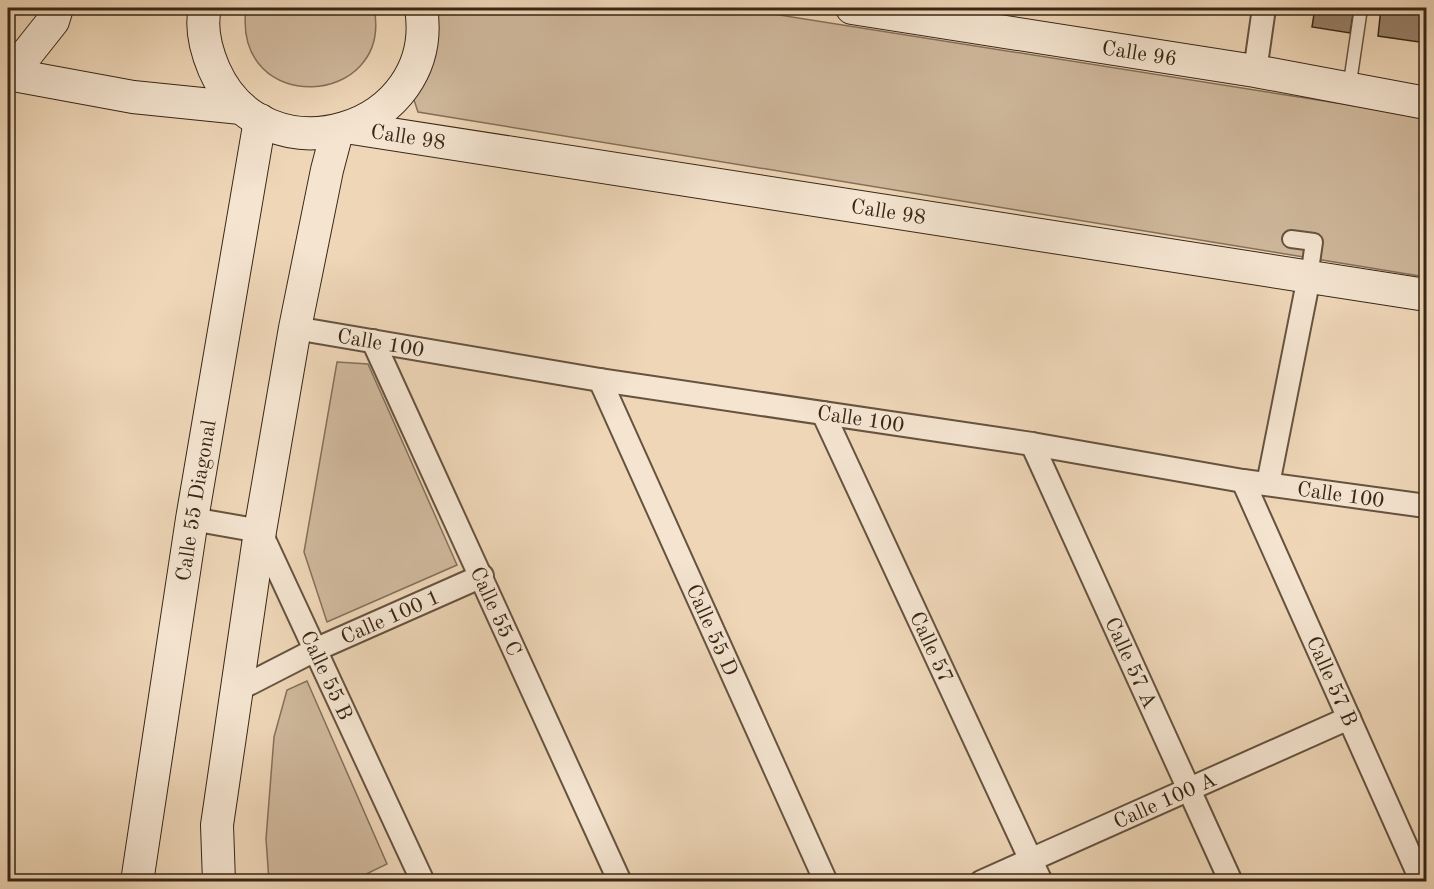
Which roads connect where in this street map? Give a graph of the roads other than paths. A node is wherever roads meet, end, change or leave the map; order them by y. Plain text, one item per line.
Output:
1 (57, 8) edge
2 (205, 8) edge
3 (421, 8) edge
4 (852, 8) edge
5 (1264, 8) edge
6 (1361, 8) edge
7 (905, 12) edge
8 (1255, 71) junction
9 (9, 74) edge
10 (1349, 89) junction
11 (1426, 103) edge
12 (250, 114) junction
13 (345, 130) junction
14 (1291, 239) dead end
15 (1309, 277) junction
16 (1426, 295) edge
17 (296, 328) junction
18 (373, 340) junction
19 (600, 380) junction
20 (823, 413) junction
21 (1032, 444) junction
22 (1243, 481) junction
23 (1268, 484) junction
24 (1426, 506) edge
25 (192, 519) junction
26 (260, 531) junction
27 (482, 576) junction
28 (317, 649) junction
29 (235, 691) junction
30 (1349, 718) junction
31 (1190, 790) junction
32 (1031, 860) junction
33 (137, 882) edge
34 (219, 882) edge
35 (423, 882) edge
36 (620, 882) edge
37 (825, 882) edge
38 (981, 882) edge
39 (1041, 882) edge
40 (1231, 882) edge
41 (1422, 882) edge

1 - 9 main road
2 - 12 main road
3 - 13 main road
4 - 7 main road, Calle 96
5 - 8 street
6 - 10 lane
7 - 8 main road, Calle 96
8 - 10 main road, Calle 96
9 - 12 main road
10 - 11 main road, Calle 96
12 - 13 main road, Calle 98
12 - 25 main road, Calle 55 Diagonal
13 - 15 main road, Calle 98
13 - 17 main road
14 - 15 street
15 - 16 main road, Calle 98
15 - 23 street
17 - 18 street, Calle 100
17 - 26 main road
18 - 19 street, Calle 100
18 - 27 street, Calle 55 C
19 - 20 street, Calle 100
19 - 37 street, Calle 55 D
20 - 21 street, Calle 100
20 - 32 street, Calle 57
21 - 22 street, Calle 100
21 - 31 street, Calle 57 A
22 - 23 street, Calle 100
22 - 30 street, Calle 57 B
23 - 24 street, Calle 100
25 - 26 street
25 - 33 main road, Calle 55 Diagonal
26 - 28 street, Calle 55 B
26 - 29 main road
27 - 28 street, Calle 100 1
27 - 36 street, Calle 55 C
28 - 29 street, Calle 100 1
28 - 35 street, Calle 55 B
29 - 34 main road
30 - 31 street, Calle 100 A
30 - 41 street, Calle 57 B
31 - 32 street, Calle 100 A
31 - 40 street, Calle 57 A
32 - 38 street, Calle 100 A
32 - 39 street, Calle 57

